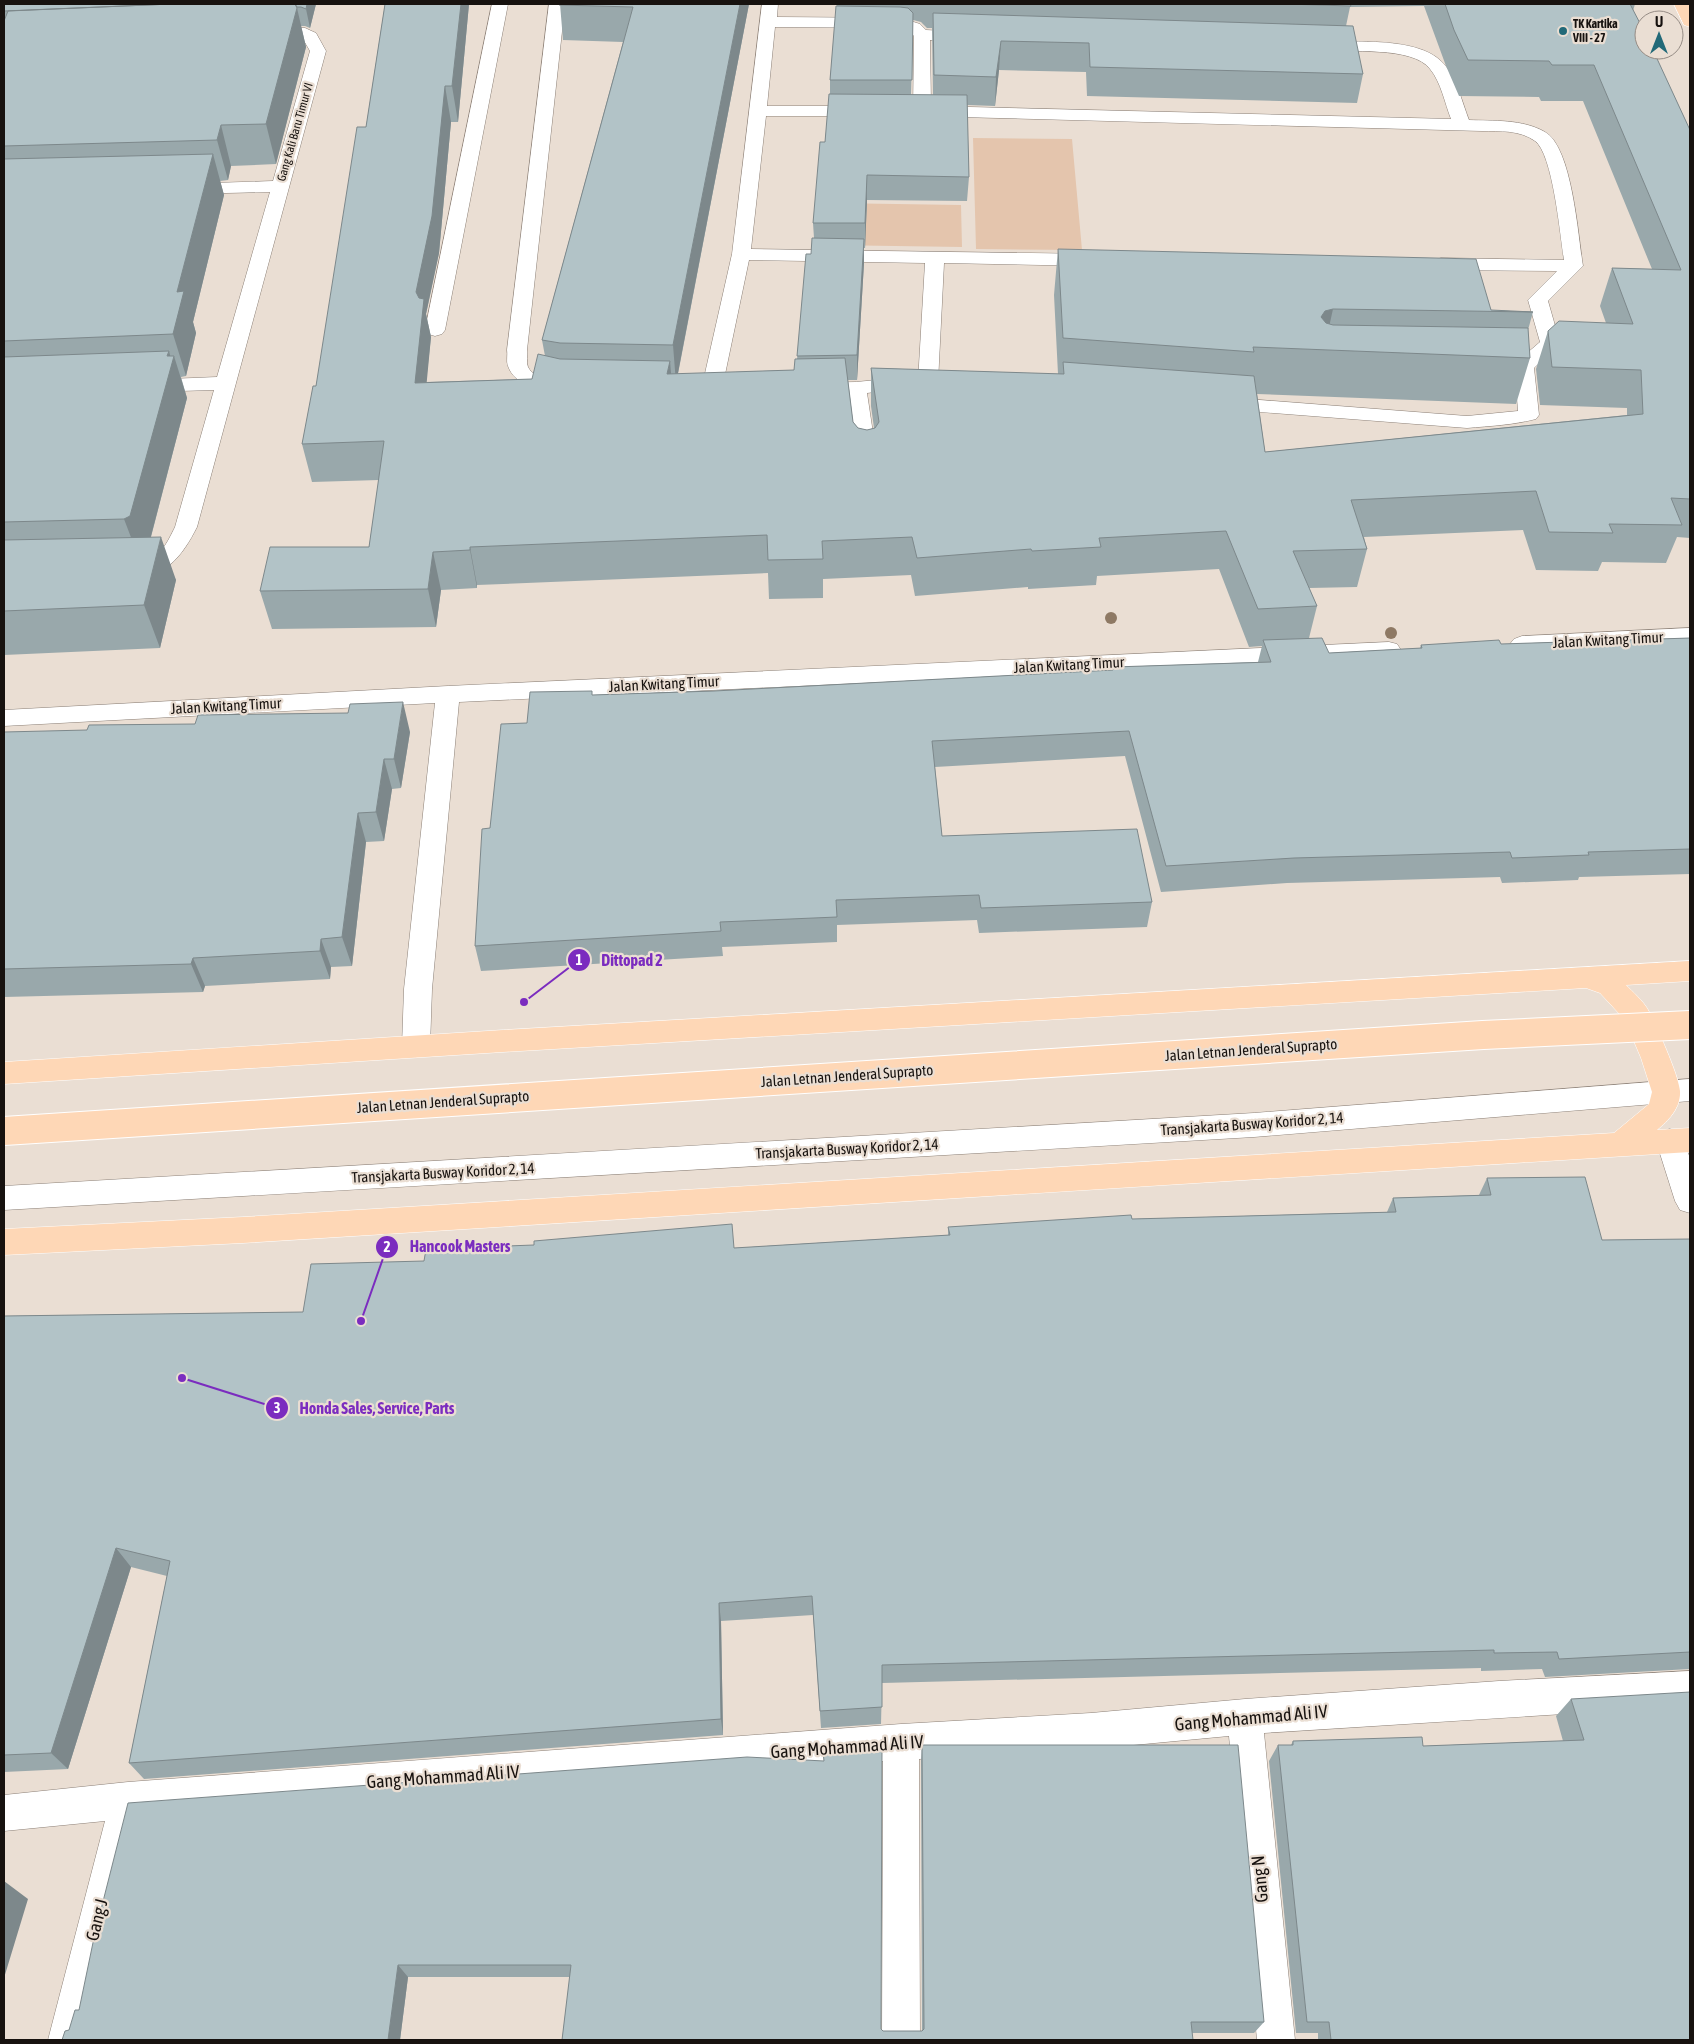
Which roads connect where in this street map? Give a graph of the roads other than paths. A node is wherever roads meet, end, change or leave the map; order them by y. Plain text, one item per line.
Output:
1 (500, 4) edge
2 (557, 4) edge
3 (1682, 4) edge
4 (770, 13) edge
5 (1690, 22) edge
6 (251, 32) edge
7 (922, 34) junction
8 (991, 37) edge
9 (1307, 47) edge
10 (757, 111) junction
11 (883, 111) edge
12 (902, 111) edge
13 (922, 111) junction
14 (1462, 125) junction
15 (280, 186) junction
16 (172, 189) edge
17 (741, 254) junction
18 (935, 258) junction
19 (1115, 260) edge
20 (1424, 264) edge
21 (1574, 266) junction
22 (435, 330) dead end
23 (1486, 366) edge
24 (1524, 366) junction
25 (226, 383) junction
26 (129, 387) edge
27 (856, 388) junction
28 (584, 389) edge
29 (788, 389) edge
30 (692, 390) edge
31 (750, 390) edge
32 (711, 391) junction
33 (1202, 402) edge
34 (866, 460) edge
35 (112, 571) edge
36 (1690, 636) edge
37 (1501, 645) edge
38 (1412, 649) edge
39 (448, 694) junction
40 (4, 718) edge
41 (1690, 971) edge
42 (1588, 977) junction
43 (1690, 1025) edge
44 (416, 1046) junction
45 (4, 1073) edge
46 (1678, 1091) edge
47 (4, 1131) edge
48 (1680, 1141) edge
49 (1622, 1143) junction
50 (4, 1198) edge
51 (1690, 1201) edge
52 (4, 1242) edge
53 (1690, 1688) edge
54 (1245, 1718) junction
55 (901, 1742) junction
56 (128, 1800) junction
57 (4, 1813) edge
58 (67, 2040) edge
59 (901, 2040) edge
60 (1276, 2040) edge

1 - 22 street
2 - 28 street
3 - 5 main road
4 - 7 street
4 - 10 street
6 - 15 street, Gang Kali Baru Timur VI
7 - 8 street
7 - 13 street
9 - 14 street
10 - 11 street
10 - 17 street
12 - 13 street
13 - 14 street
14 - 21 street
15 - 16 street
15 - 25 street, Gang Kali Baru Timur VI
17 - 18 street
17 - 32 street
18 - 19 street
18 - 27 street
20 - 21 street
21 - 24 street
23 - 24 street
24 - 33 street
25 - 26 street
25 - 35 street, Gang Kali Baru Timur VI
27 - 29 street
27 - 34 street
30 - 32 street
31 - 32 street
36 - 37 street, Jalan Kwitang Timur
38 - 39 street, Jalan Kwitang Timur
39 - 40 street, Jalan Kwitang Timur
39 - 44 street
41 - 42 main road
42 - 44 main road
42 - 46 main road
43 - 47 main road, Jalan Letnan Jenderal Suprapto, bridge
44 - 45 main road
46 - 49 main road
46 - 50 street, Transjakarta Busway Koridor 2, 14
48 - 49 main road
48 - 51 street
49 - 52 main road
53 - 54 street, Gang Mohammad Ali IV
54 - 55 street, Gang Mohammad Ali IV
54 - 60 street, Gang N
55 - 56 street, Gang Mohammad Ali IV
55 - 59 street
56 - 57 street, Gang Mohammad Ali IV
56 - 58 street, Gang J

